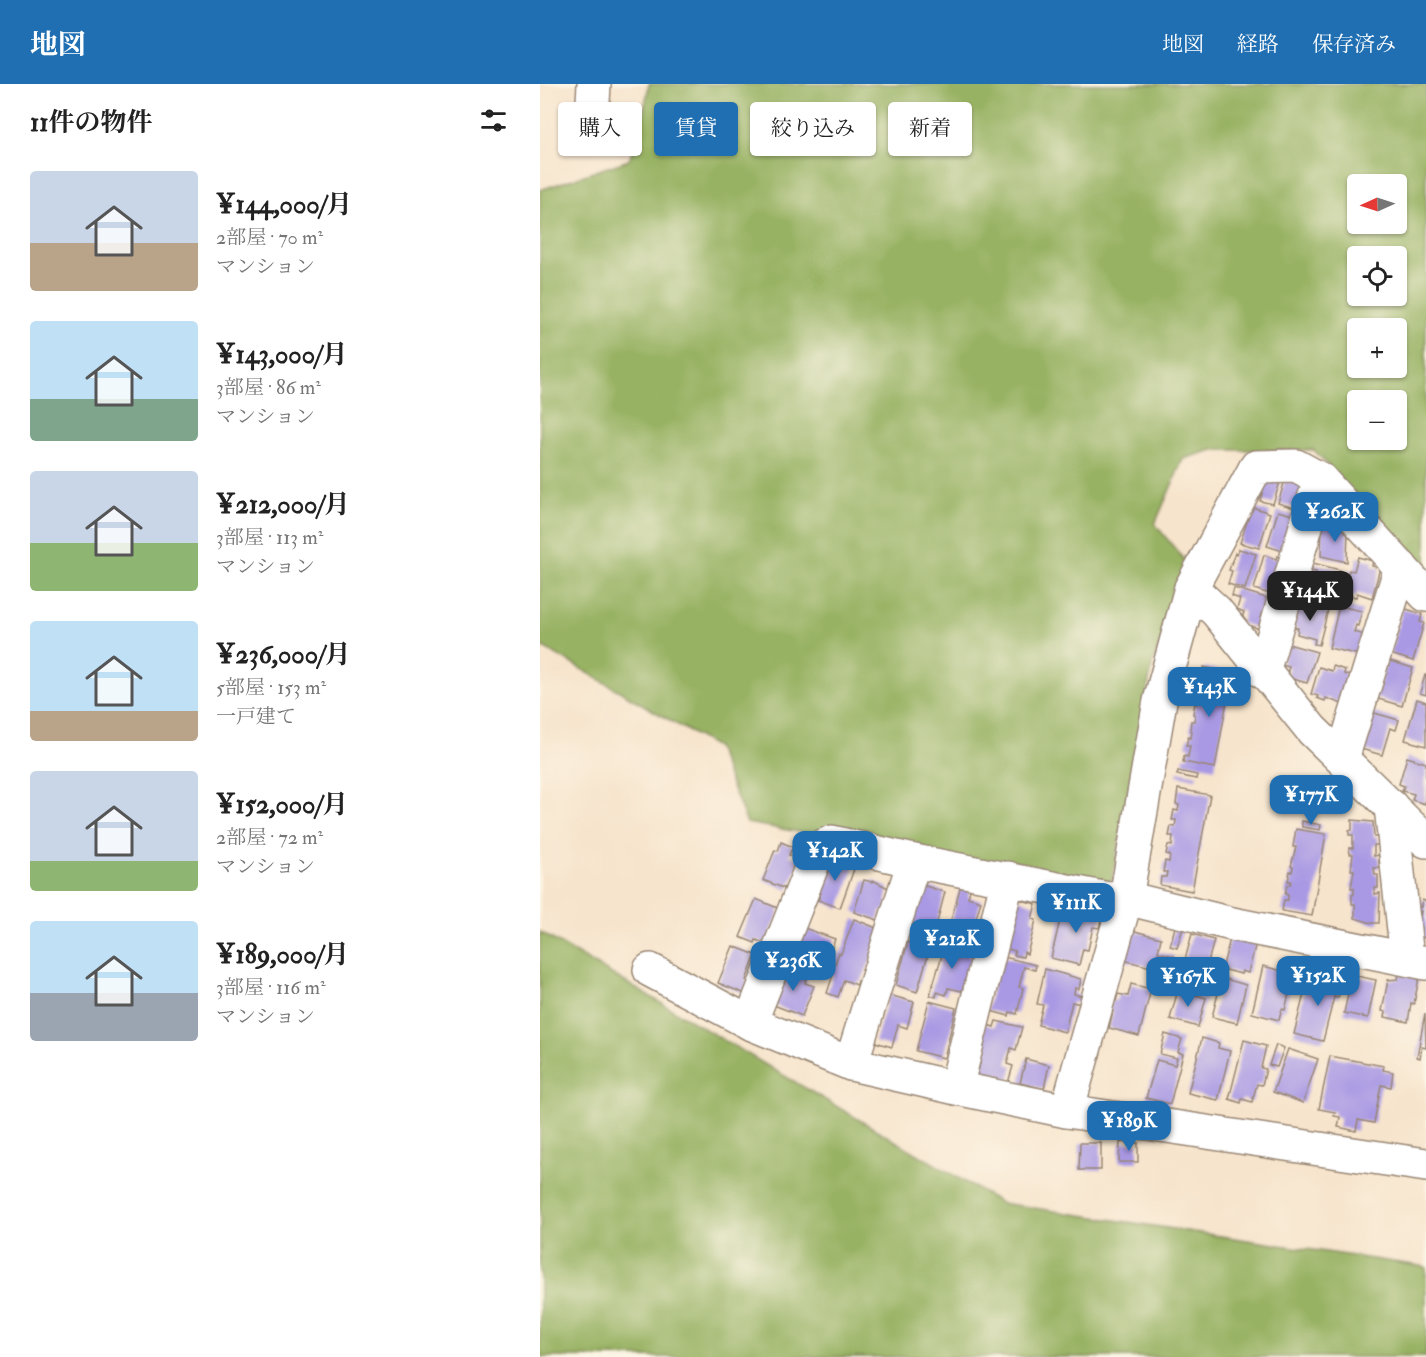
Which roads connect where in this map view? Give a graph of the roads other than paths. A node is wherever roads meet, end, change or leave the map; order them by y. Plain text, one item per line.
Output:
1 (1320, 479) junction
2 (1401, 567) junction
3 (1191, 588) junction
4 (1426, 595) edge
5 (1263, 672) junction
6 (1342, 759) junction
7 (1391, 806) junction
8 (1426, 841) edge
9 (914, 861) junction
10 (1008, 878) junction
11 (1126, 898) junction
12 (1416, 961) edge
13 (650, 970) dead end
14 (750, 1023) junction
15 (851, 1064) junction
16 (956, 1089) junction
17 (1067, 1111) junction
18 (1426, 1165) edge

1 - 2 street
1 - 3 street
1 - 5 street
2 - 4 street
2 - 6 street
3 - 5 street
3 - 11 street
5 - 6 street
6 - 7 street
7 - 8 street
7 - 12 street
9 - 10 street
9 - 14 street
9 - 15 street
10 - 11 street
10 - 16 street
11 - 12 street
11 - 17 street
13 - 14 street
14 - 15 street
15 - 16 street
16 - 17 street
17 - 18 street

